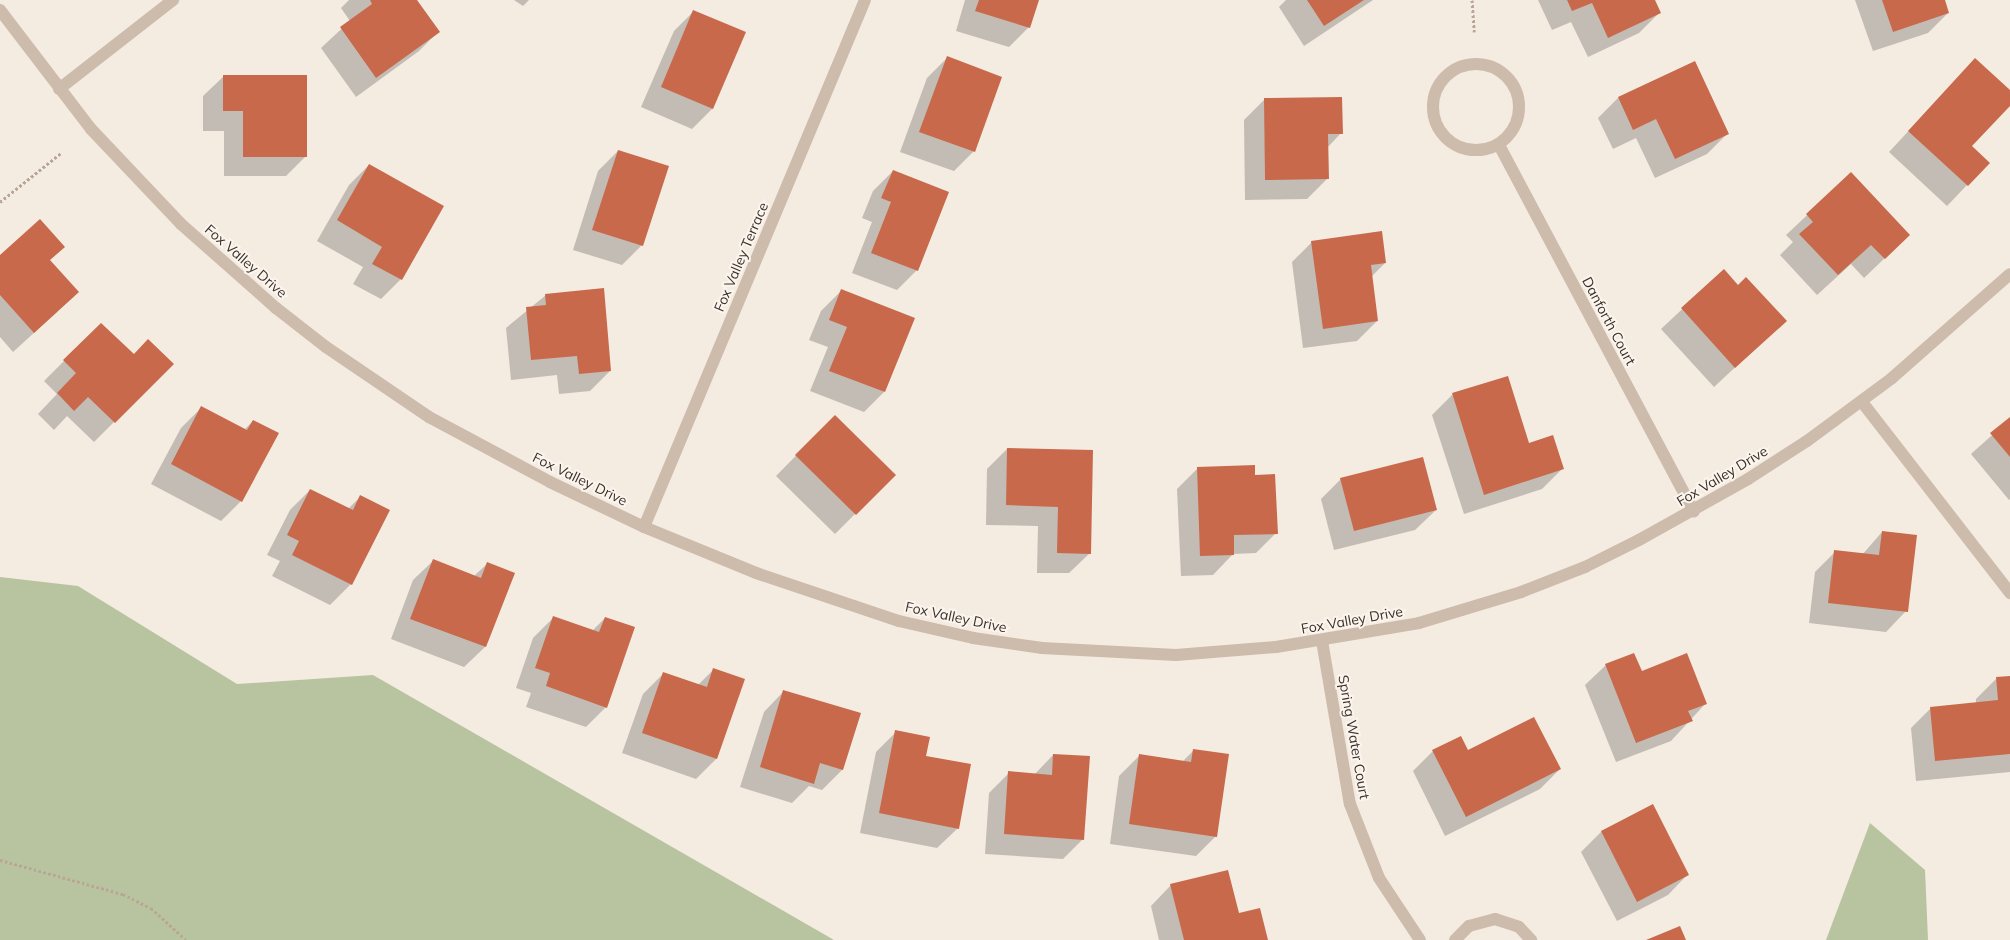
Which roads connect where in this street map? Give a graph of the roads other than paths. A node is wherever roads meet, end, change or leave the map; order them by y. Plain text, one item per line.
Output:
1 (173, 0) edge
2 (865, 0) edge
3 (0, 10) edge
4 (60, 89) junction
5 (1499, 145) junction
6 (2010, 274) edge
7 (1862, 402) junction
8 (1694, 511) junction
9 (644, 526) junction
10 (2010, 593) edge
11 (1322, 641) junction
12 (1420, 940) edge
13 (1455, 940) edge
14 (1531, 940) edge

1 - 4 street
2 - 9 street, Fox Valley Terrace
3 - 4 street, Fox Valley Drive
4 - 9 street, Fox Valley Drive
5 - 5 street
5 - 8 street, Danforth Court
6 - 7 street, Fox Valley Drive
7 - 8 street, Fox Valley Drive
7 - 10 street
8 - 11 street, Fox Valley Drive
9 - 11 street, Fox Valley Drive
11 - 12 street, Spring Water Court
13 - 14 street

